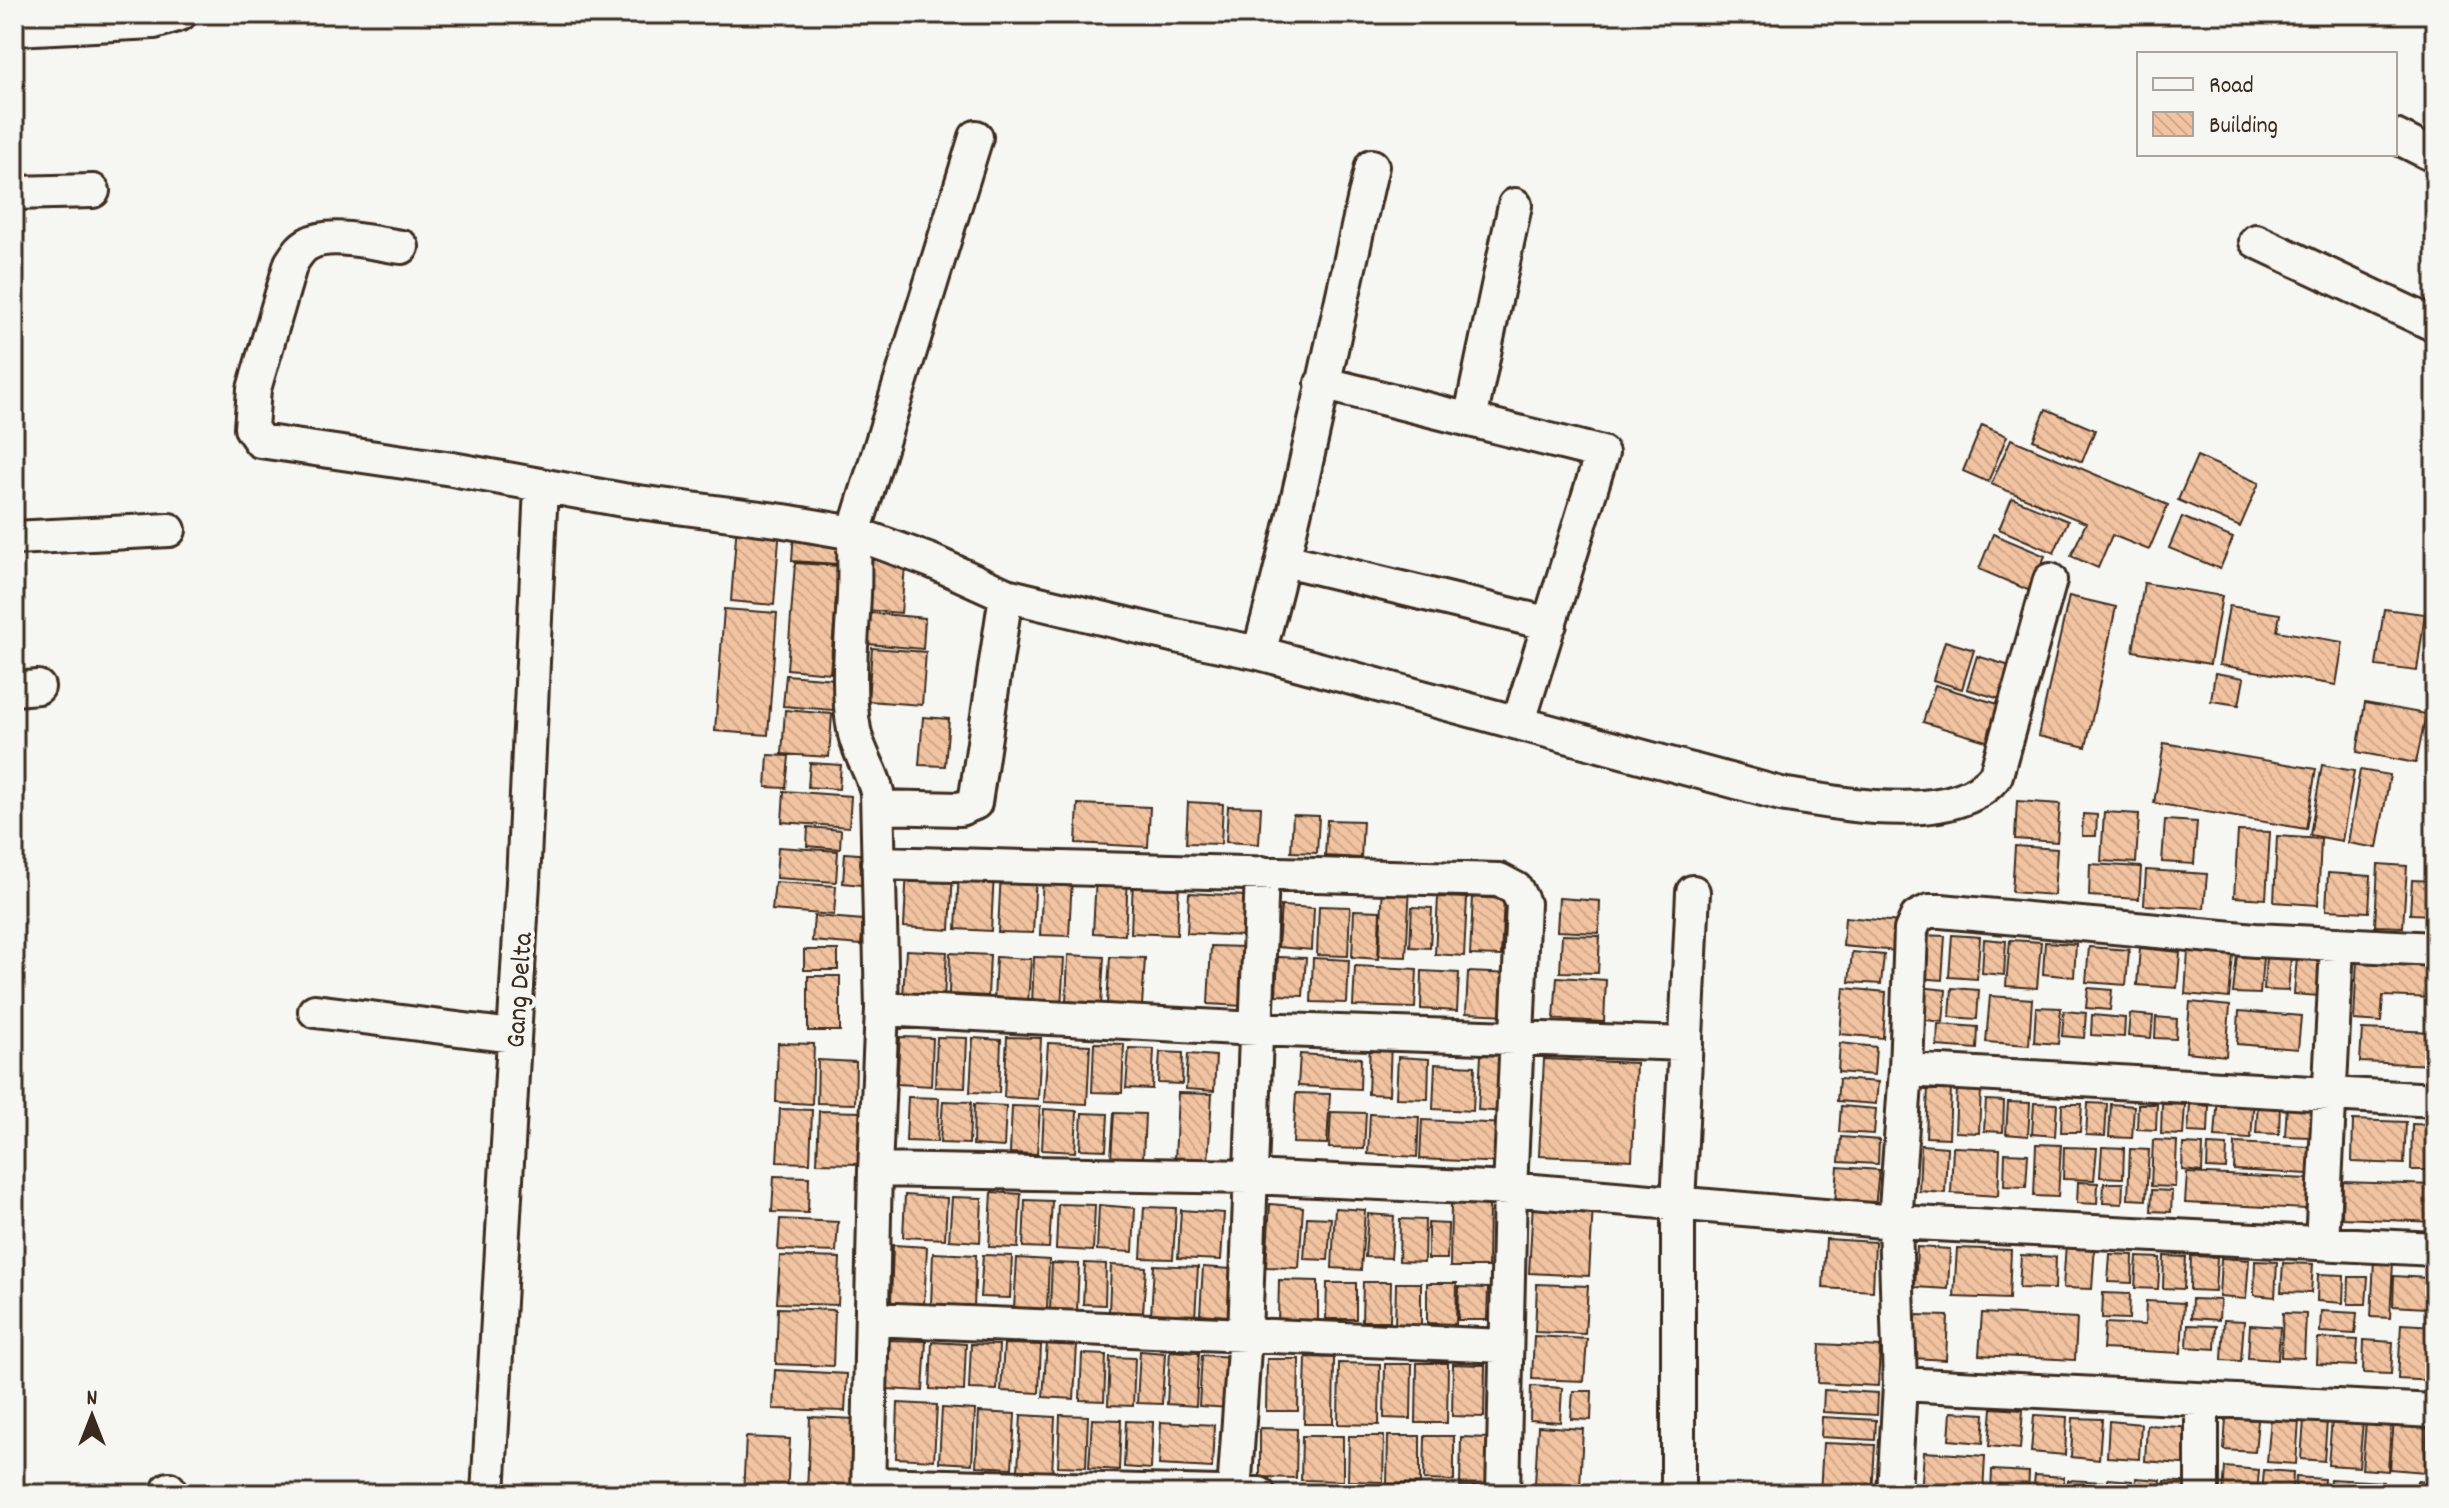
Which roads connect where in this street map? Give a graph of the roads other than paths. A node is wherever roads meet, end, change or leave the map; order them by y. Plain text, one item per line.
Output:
1 (180, 14) edge
2 (14, 29) edge
3 (976, 137) dead end
4 (2397, 137) edge
5 (2435, 156) edge
6 (1372, 166) dead end
7 (93, 191) dead end
8 (14, 193) edge
9 (1515, 205) dead end
10 (2256, 241) dead end
11 (402, 247) dead end
12 (2435, 325) edge
13 (1322, 383) junction
14 (1470, 420) junction
15 (541, 486) junction
16 (169, 530) dead end
17 (854, 533) junction
18 (14, 538) edge
19 (1285, 560) junction
20 (2050, 580) dead end
21 (1006, 595) junction
22 (1550, 624) junction
23 (1259, 653) junction
24 (1519, 721) junction
25 (879, 807) junction
26 (878, 863) junction
27 (1262, 873) junction
28 (1693, 892) dead end
29 (2337, 946) junction
30 (2435, 949) edge
31 (882, 1009) junction
32 (315, 1011) dead end
33 (1257, 1029) junction
34 (513, 1036) junction
35 (1517, 1037) junction
36 (1686, 1044) junction
37 (1906, 1070) junction
38 (2328, 1095) junction
39 (2435, 1100) edge
40 (875, 1170) junction
41 (1250, 1177) junction
42 (1510, 1189) junction
43 (1678, 1204) junction
44 (1895, 1222) junction
45 (2322, 1243) junction
46 (2435, 1249) edge
47 (872, 1319) junction
48 (1245, 1334) junction
49 (1505, 1346) junction
50 (1900, 1384) junction
51 (2202, 1401) junction
52 (2435, 1411) edge
53 (868, 1489) edge
54 (1234, 1493) edge
55 (488, 1494) edge
56 (1259, 1494) edge
57 (1503, 1494) edge
58 (1678, 1494) edge
59 (1894, 1494) edge
60 (2202, 1494) edge

1 - 2 street
3 - 17 street
4 - 5 street
6 - 13 street
7 - 8 street
9 - 14 street
10 - 12 street
11 - 15 street
13 - 14 street
13 - 19 street
14 - 22 street
15 - 17 street
15 - 34 street, Gang Delta
16 - 18 street
17 - 21 street
17 - 25 street
19 - 22 street
19 - 23 street
20 - 24 street
21 - 23 street
21 - 25 street
22 - 24 street
23 - 24 street
25 - 26 street
26 - 27 street
26 - 31 street
27 - 33 street
27 - 35 street
28 - 36 street
29 - 30 street
29 - 37 street
29 - 38 street
31 - 33 street
31 - 40 street
32 - 34 street
33 - 35 street
33 - 41 street
34 - 55 street, Gang Delta
35 - 36 street
35 - 42 street
36 - 43 street
37 - 38 street
37 - 44 street
38 - 39 street
38 - 45 street
40 - 41 street
40 - 47 street
41 - 42 street
41 - 48 street
42 - 43 street
42 - 49 street
43 - 44 street
43 - 58 street
44 - 45 street
44 - 50 street
45 - 46 street
47 - 48 street
47 - 53 street
48 - 49 street
48 - 54 street
49 - 57 street
50 - 51 street
50 - 59 street
51 - 52 street
51 - 60 street
53 - 54 street
54 - 56 street

